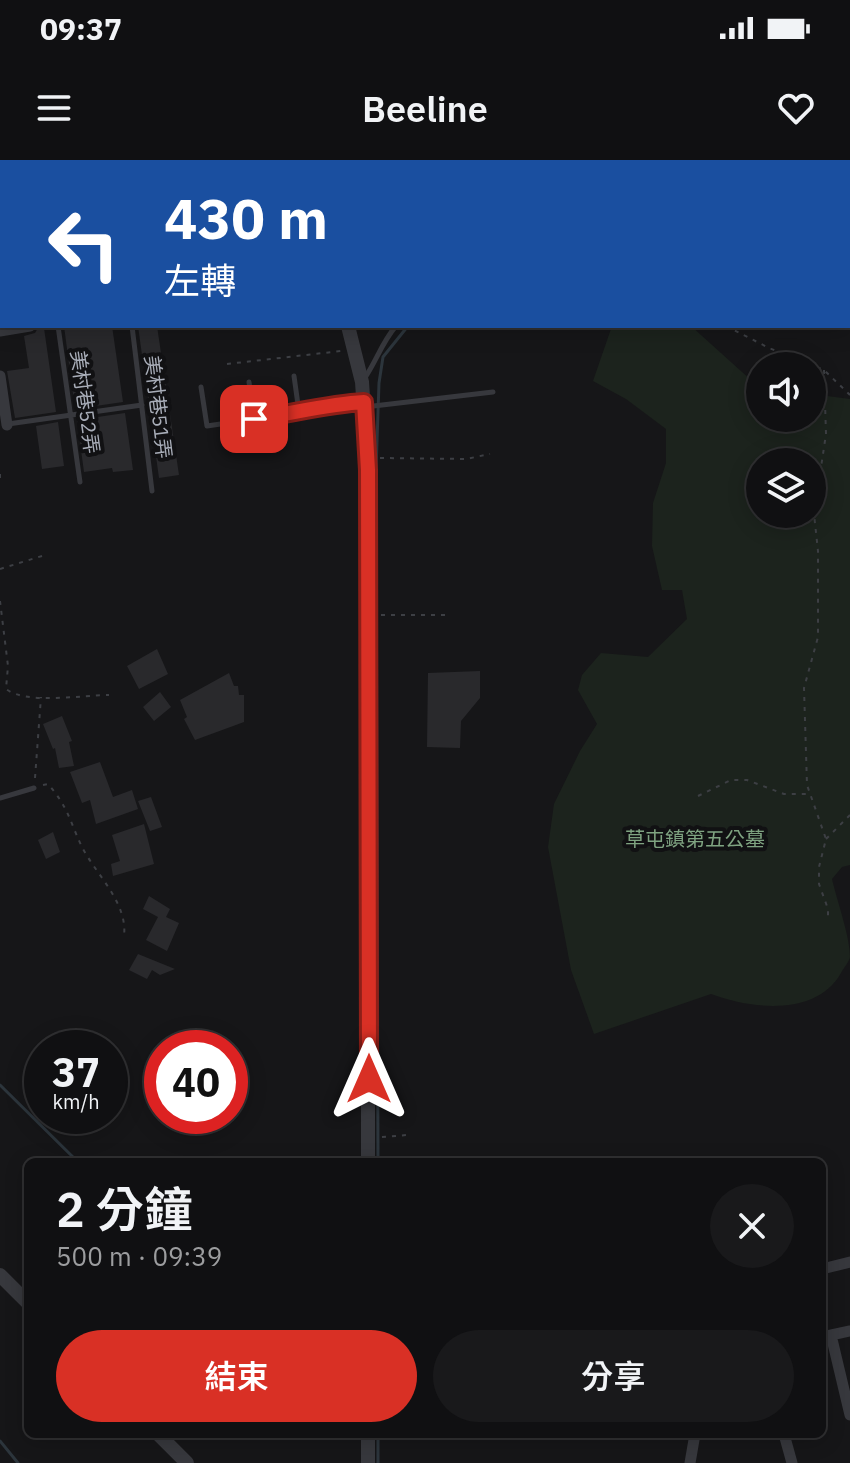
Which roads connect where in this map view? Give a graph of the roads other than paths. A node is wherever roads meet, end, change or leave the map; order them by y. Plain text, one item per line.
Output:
1 (58, 328) edge
2 (132, 328) edge
3 (348, 328) edge
4 (394, 328) edge
5 (0, 376) edge
6 (294, 376) dead end
7 (249, 382) dead end
8 (362, 382) junction
9 (201, 387) dead end
10 (493, 392) dead end
11 (142, 405) junction
12 (364, 405) junction
13 (299, 412) junction
14 (71, 415) junction
15 (254, 419) junction
16 (7, 425) joint
17 (80, 482) dead end
18 (152, 491) dead end
19 (34, 788) road end
20 (0, 798) edge
21 (368, 1158) edge
22 (850, 1262) edge
23 (826, 1268) edge
24 (0, 1275) edge
25 (24, 1299) edge
26 (850, 1331) edge
27 (826, 1336) edge
28 (850, 1415) edge
29 (162, 1438) edge
30 (368, 1438) edge
31 (694, 1438) edge
32 (785, 1438) edge
33 (187, 1463) edge
34 (368, 1463) edge
35 (690, 1463) edge
36 (792, 1463) edge

1 - 14 lane, 美村巷52弄
2 - 11 lane, 美村巷51弄
3 - 8 street
4 - 8 lane
5 - 16 street
6 - 13 lane
7 - 15 lane
8 - 12 street
9 - 15 lane
10 - 12 lane
11 - 14 lane
11 - 18 lane, 美村巷51弄
12 - 13 lane
12 - 21 street
13 - 15 lane
14 - 16 lane
14 - 17 lane, 美村巷52弄
19 - 20 lane
22 - 23 street
24 - 25 street
26 - 27 street
27 - 28 street
29 - 33 street
30 - 34 street
31 - 35 street
32 - 36 street

